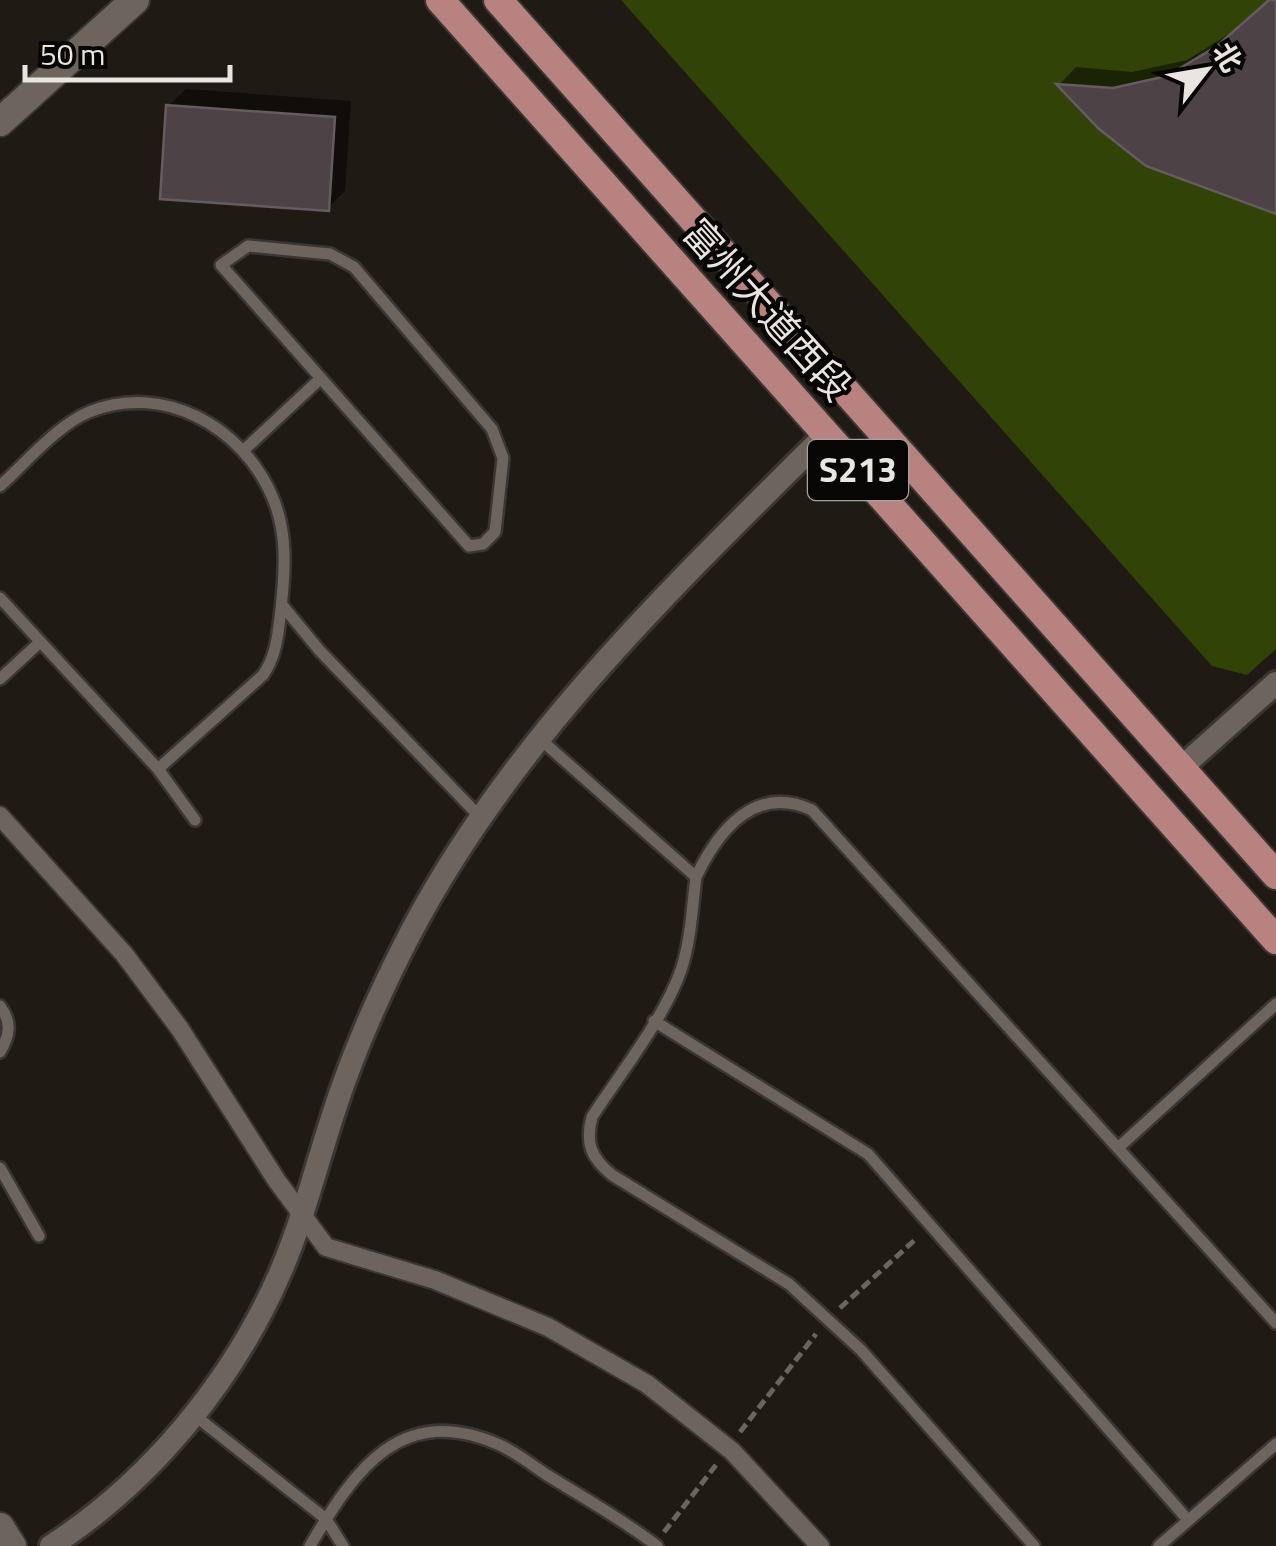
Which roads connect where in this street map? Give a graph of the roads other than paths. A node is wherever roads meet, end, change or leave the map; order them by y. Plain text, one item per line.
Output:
1 (135, 0) edge
2 (440, 0) edge
3 (498, 0) edge
4 (0, 122) edge
5 (321, 378) junction
6 (826, 434) junction
7 (243, 452) junction
8 (0, 486) edge
9 (0, 598) edge
10 (282, 605) junction
11 (40, 642) junction
12 (0, 680) edge
13 (1276, 683) edge
14 (540, 738) junction
15 (1181, 768) junction
16 (158, 769) junction
17 (0, 816) edge
18 (481, 818) junction
19 (195, 820) dead end
20 (1276, 875) edge
21 (696, 877) junction
22 (1276, 940) edge
23 (1276, 1004) edge
24 (0, 1006) edge
25 (654, 1021) junction
26 (0, 1052) edge
27 (1118, 1148) junction
28 (0, 1168) edge
29 (301, 1216) junction
30 (39, 1236) dead end
31 (1276, 1323) edge
32 (193, 1414) junction
33 (1276, 1444) edge
34 (326, 1519) junction
35 (1188, 1520) junction
36 (0, 1527) edge
37 (656, 1545) edge
38 (12, 1546) edge
39 (51, 1546) edge
40 (310, 1546) edge
41 (343, 1546) edge
42 (820, 1546) edge
43 (1034, 1546) edge
44 (1159, 1546) edge

1 - 4 street
2 - 6 main road, 富州大道西段 / S213
3 - 15 main road, 富州大道西段 / S213
5 - 5 lane
5 - 7 lane
6 - 14 street
6 - 22 main road, 富州大道西段 / S213
7 - 8 lane
7 - 10 lane
9 - 11 lane
10 - 16 lane
10 - 18 lane
11 - 12 lane
11 - 16 lane
13 - 15 street
14 - 18 street
14 - 21 lane
15 - 20 main road, 富州大道西段 / S213
16 - 19 lane
17 - 29 street
18 - 29 street
21 - 25 lane
21 - 27 lane
23 - 27 lane
24 - 26 lane
25 - 35 lane
25 - 43 lane
27 - 31 lane
28 - 30 lane
29 - 32 street
29 - 42 street
32 - 34 lane
32 - 39 street
33 - 35 lane
34 - 37 lane
34 - 40 lane
34 - 41 lane
35 - 44 lane
36 - 38 street

